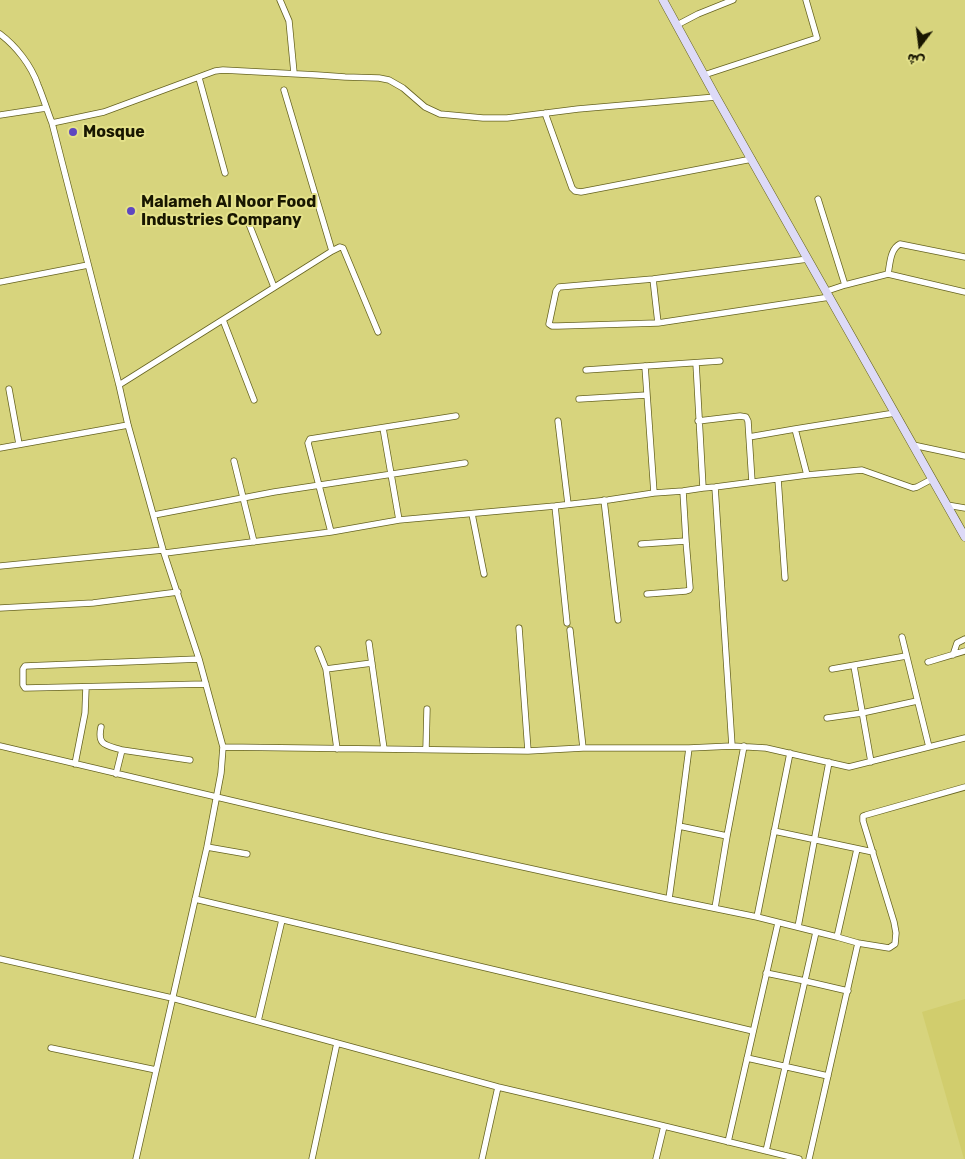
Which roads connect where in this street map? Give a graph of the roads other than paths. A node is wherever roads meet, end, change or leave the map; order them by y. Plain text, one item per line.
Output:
1 (280, 0) edge
2 (663, 0) edge
3 (733, 0) edge
4 (806, 0) edge
5 (677, 25) junction
6 (0, 34) edge
7 (294, 74) junction
8 (704, 74) junction
9 (199, 78) junction
10 (284, 90) dead end
11 (716, 97) junction
12 (46, 108) junction
13 (545, 113) junction
14 (0, 116) edge
15 (52, 123) junction
16 (752, 158) junction
17 (225, 173) dead end
18 (818, 199) dead end
19 (247, 219) dead end
20 (332, 251) junction
21 (965, 257) edge
22 (808, 259) junction
23 (88, 265) junction
24 (888, 274) junction
25 (653, 279) junction
26 (0, 282) edge
27 (845, 285) junction
28 (274, 287) junction
29 (965, 292) edge
30 (828, 294) junction
31 (223, 320) junction
32 (658, 323) junction
33 (378, 332) dead end
34 (720, 361) dead end
35 (696, 363) junction
36 (645, 366) junction
37 (586, 370) dead end
38 (119, 385) junction
39 (8, 388) dead end
40 (647, 395) junction
41 (580, 399) dead end
42 (254, 400) dead end
43 (895, 413) junction
44 (456, 416) dead end
45 (558, 421) dead end
46 (698, 421) junction
47 (128, 425) junction
48 (383, 428) junction
49 (795, 429) junction
50 (750, 436) junction
51 (19, 444) junction
52 (913, 445) junction
53 (0, 448) edge
54 (965, 456) edge
55 (234, 461) dead end
56 (465, 462) dead end
57 (391, 474) junction
58 (807, 475) junction
59 (778, 479) junction
60 (932, 479) junction
61 (752, 482) junction
62 (318, 486) junction
63 (703, 488) junction
64 (715, 488) junction
65 (683, 491) junction
66 (654, 493) junction
67 (244, 498) junction
68 (604, 500) junction
69 (568, 504) junction
70 (947, 505) junction
71 (555, 506) junction
72 (965, 508) edge
73 (472, 514) junction
74 (154, 515) junction
75 (399, 520) junction
76 (331, 532) junction
77 (965, 536) edge
78 (686, 540) junction
79 (254, 542) junction
80 (641, 544) dead end
81 (164, 551) junction
82 (0, 566) edge
83 (484, 574) dead end
84 (785, 578) dead end
85 (178, 592) junction
86 (646, 594) dead end
87 (0, 608) edge
88 (618, 620) dead end
89 (567, 623) dead end
90 (519, 628) dead end
91 (570, 630) dead end
92 (902, 637) dead end
93 (965, 639) edge
94 (369, 644) dead end
95 (318, 649) dead end
96 (965, 651) edge
97 (953, 655) junction
98 (906, 656) junction
99 (199, 659) junction
100 (928, 662) dead end
101 (372, 663) junction
102 (854, 666) junction
103 (326, 669) junction
104 (832, 669) dead end
105 (206, 684) junction
106 (86, 687) junction
107 (917, 701) junction
108 (427, 709) dead end
109 (862, 713) junction
110 (826, 718) dead end
111 (101, 727) dead end
112 (965, 738) edge
113 (0, 746) edge
114 (732, 746) junction
115 (744, 746) junction
116 (929, 747) junction
117 (223, 748) junction
118 (583, 748) junction
119 (689, 748) junction
120 (337, 749) junction
121 (384, 749) junction
122 (426, 749) junction
123 (122, 750) junction
124 (528, 751) junction
125 (790, 753) junction
126 (190, 760) dead end
127 (830, 762) junction
128 (871, 762) junction
129 (74, 764) junction
130 (116, 774) junction
131 (965, 787) edge
132 (216, 797) junction
133 (679, 826) junction
134 (774, 830) junction
135 (727, 836) junction
136 (814, 839) junction
137 (206, 847) junction
138 (857, 849) junction
139 (872, 852) junction
140 (247, 854) dead end
141 (195, 899) junction
142 (669, 899) junction
143 (715, 908) junction
144 (757, 917) junction
145 (282, 920) junction
146 (778, 923) junction
147 (798, 927) junction
148 (816, 932) junction
149 (838, 936) junction
150 (858, 943) junction
151 (0, 959) edge
152 (766, 974) junction
153 (805, 981) junction
154 (848, 991) junction
155 (172, 998) junction
156 (258, 1021) junction
157 (753, 1031) junction
158 (337, 1043) junction
159 (51, 1048) dead end
160 (747, 1058) junction
161 (786, 1066) junction
162 (156, 1070) junction
163 (828, 1076) junction
164 (498, 1087) junction
165 (664, 1126) junction
166 (728, 1142) junction
167 (766, 1151) junction
168 (136, 1159) edge
169 (312, 1159) edge
170 (482, 1159) edge
171 (656, 1159) edge
172 (798, 1159) edge
173 (809, 1159) edge

1 - 7 street
2 - 5 main road
3 - 5 street
4 - 8 street
5 - 8 main road
6 - 12 street
7 - 9 street
7 - 13 street
8 - 11 main road
9 - 15 street
9 - 17 street
10 - 20 street
11 - 13 street
11 - 16 main road
12 - 14 street
12 - 15 street
13 - 16 street
15 - 23 street
16 - 22 main road
18 - 27 street
19 - 28 street
20 - 28 street
20 - 33 street
21 - 24 street
22 - 25 street
22 - 30 main road
23 - 26 street
23 - 38 street
24 - 27 street
24 - 29 street
25 - 32 street
25 - 32 street
27 - 30 street
28 - 31 street
30 - 32 street
30 - 43 main road
31 - 38 street
31 - 42 street
34 - 35 street
35 - 36 street
35 - 46 street
36 - 37 street
36 - 40 street
38 - 47 street
39 - 51 street
40 - 41 street
40 - 66 street
43 - 49 street
43 - 52 main road
44 - 48 street
45 - 69 street
46 - 50 street
46 - 63 street
47 - 51 street
47 - 74 street
48 - 57 street
48 - 62 street
49 - 50 street
49 - 58 street
50 - 61 street
51 - 53 street
52 - 54 street
52 - 60 main road
55 - 67 street
56 - 57 street
57 - 62 street
57 - 75 street
58 - 59 street
58 - 60 street
59 - 61 street
59 - 84 street
60 - 70 main road
61 - 64 street
62 - 67 street
62 - 76 street
63 - 64 street
63 - 65 street
64 - 114 street
65 - 66 street
65 - 78 street
66 - 68 street
67 - 74 street
67 - 79 street
68 - 69 street
68 - 88 street
69 - 71 street
70 - 72 street
70 - 77 main road
71 - 73 street
71 - 89 street
73 - 75 street
73 - 83 street
74 - 81 street
75 - 76 street
76 - 79 street
78 - 80 street
78 - 86 street
79 - 81 street
81 - 82 street
81 - 85 street
85 - 87 street
85 - 99 street
90 - 124 street
91 - 118 street
92 - 98 street
93 - 97 street
94 - 101 street
95 - 103 street
96 - 97 street
97 - 100 street
98 - 102 street
98 - 107 street
99 - 105 street
99 - 106 street
101 - 103 street
101 - 121 street
102 - 104 street
102 - 109 street
103 - 120 street
105 - 106 street
105 - 117 street
106 - 129 street
107 - 109 street
107 - 116 street
108 - 122 street
109 - 110 street
109 - 128 street
111 - 123 street
112 - 116 street
113 - 129 street
114 - 115 street
114 - 119 street
115 - 125 street
115 - 135 street
116 - 128 street
117 - 120 street
117 - 132 street
118 - 119 street
118 - 124 street
119 - 133 street
120 - 121 street
121 - 122 street
122 - 124 street
123 - 126 street
123 - 130 street
125 - 127 street
125 - 134 street
127 - 128 street
127 - 136 street
129 - 130 street
130 - 132 street
131 - 139 street
132 - 137 street
132 - 142 street
133 - 135 street
133 - 142 street
134 - 136 street
134 - 144 street
135 - 143 street
136 - 138 street
136 - 147 street
137 - 140 street
137 - 141 street
138 - 139 street
138 - 149 street
139 - 150 street
141 - 145 street
141 - 155 street
142 - 143 street
143 - 144 street
144 - 146 street
145 - 156 street
145 - 157 street
146 - 147 street
146 - 152 street
147 - 148 street
148 - 149 street
148 - 153 street
149 - 150 street
150 - 154 street
151 - 155 street
152 - 153 street
152 - 157 street
153 - 154 street
153 - 161 street
154 - 163 street
155 - 156 street
155 - 162 street
156 - 158 street
157 - 160 street
158 - 164 street
158 - 169 street
159 - 162 street
160 - 161 street
160 - 166 street
161 - 163 street
161 - 167 street
162 - 168 street
163 - 173 street
164 - 165 street
164 - 170 street
165 - 166 street
165 - 171 street
166 - 167 street
167 - 172 street

